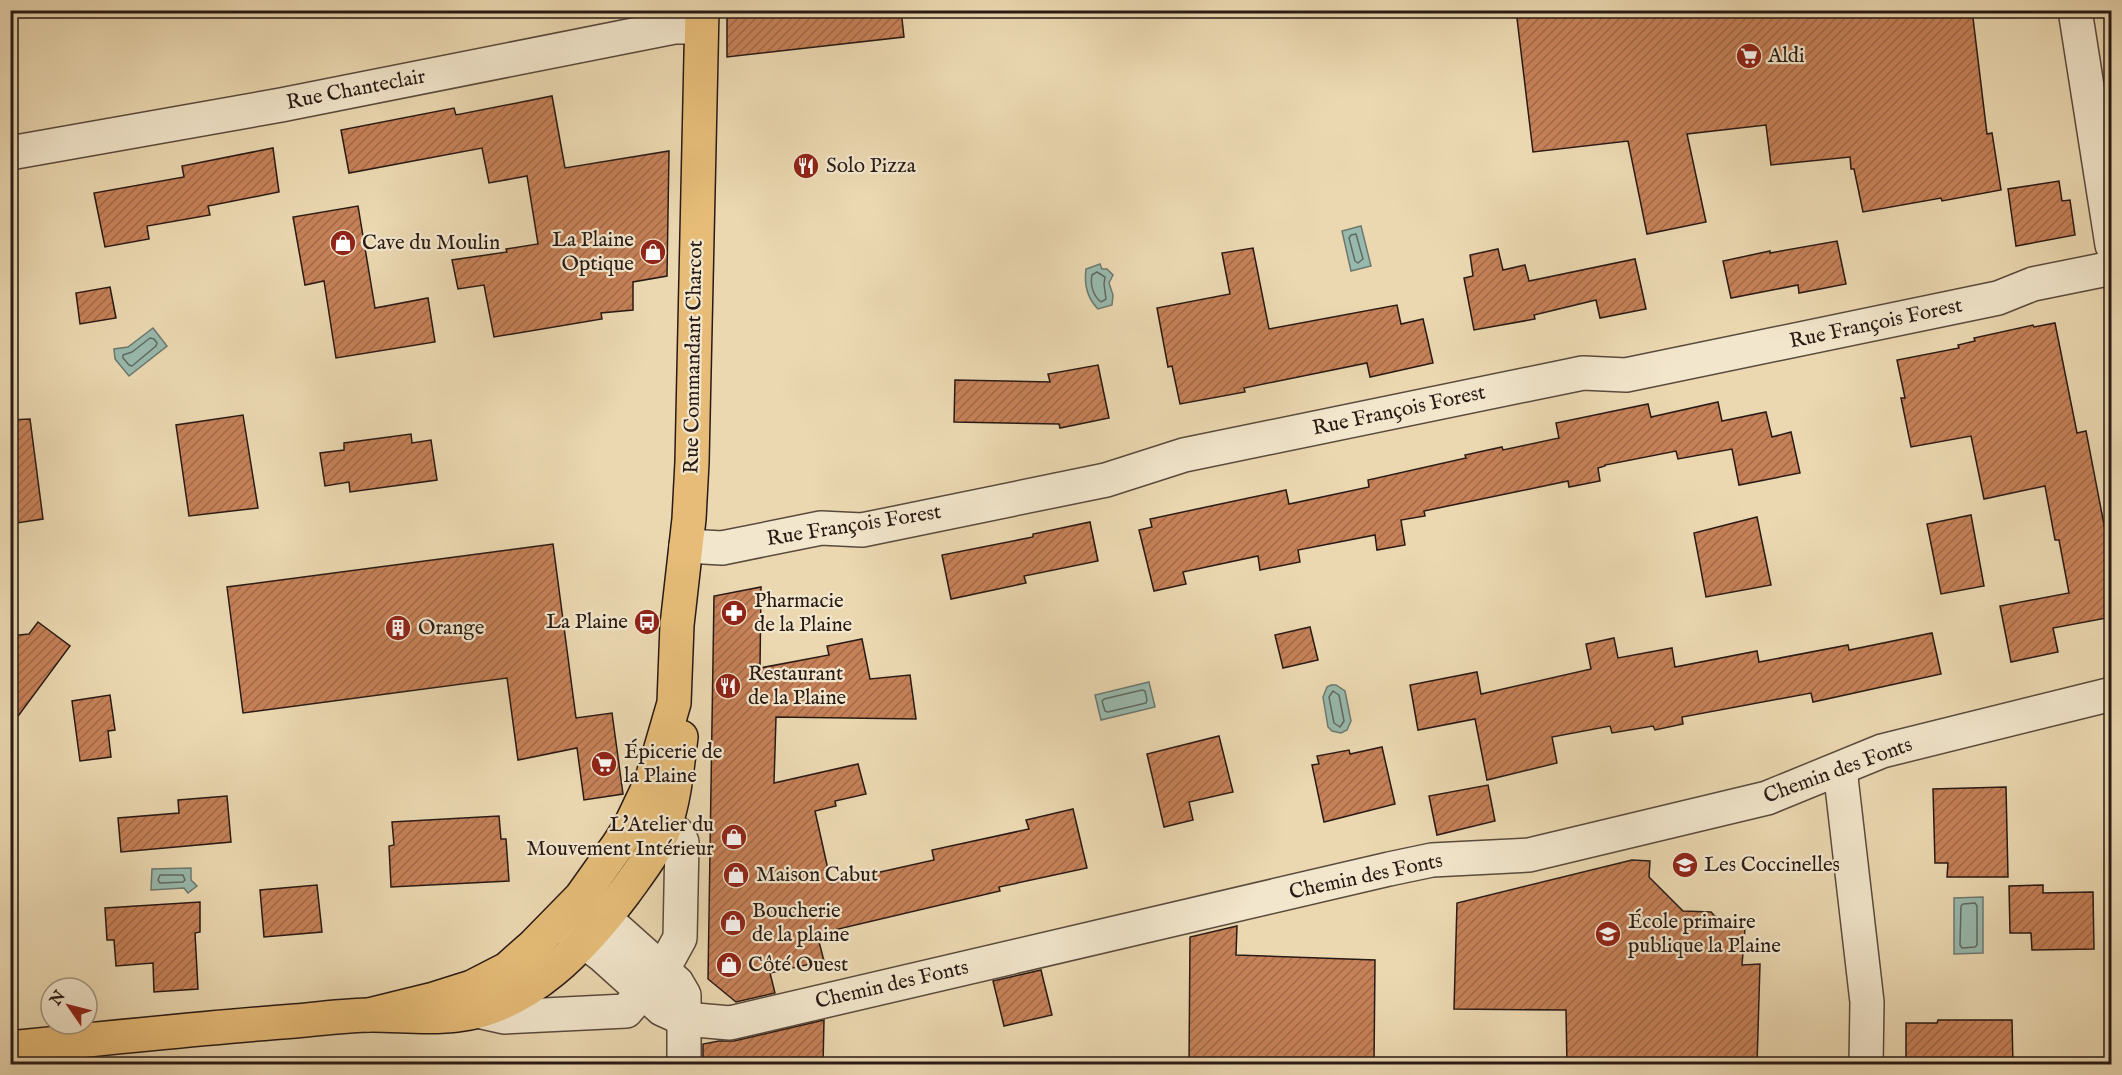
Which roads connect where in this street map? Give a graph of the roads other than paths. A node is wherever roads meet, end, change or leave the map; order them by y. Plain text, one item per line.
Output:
1 (2076, 10) edge
2 (701, 19) edge
3 (10, 153) edge
4 (2112, 245) edge
5 (2112, 268) edge
6 (686, 546) junction
7 (2112, 694) edge
8 (674, 703) junction
9 (1840, 769) junction
10 (664, 828) junction
11 (593, 907) junction
12 (583, 943) junction
13 (653, 981) junction
14 (477, 1011) junction
15 (369, 1015) junction
16 (684, 1019) junction
17 (10, 1048) edge
18 (684, 1065) edge
19 (1866, 1065) edge

1 - 4 street
2 - 3 street, Rue Chanteclair
2 - 6 main road, Rue Commandant Charcot
5 - 6 street, Rue François Forest
6 - 8 main road, Rue Commandant Charcot
7 - 9 street, Chemin des Fonts
8 - 10 main road, Rue Commandant Charcot
8 - 11 main road, Rue Commandant Charcot
9 - 16 street, Chemin des Fonts
9 - 19 street
10 - 11 main road, Rue Commandant Charcot
10 - 13 street, Rue Commandant Charcot
11 - 12 main road, Rue Commandant Charcot
11 - 13 street
11 - 15 main road, Rue Commandant Charcot
12 - 13 street
12 - 14 main road, Rue Commandant Charcot
13 - 14 street, Rue Commandant Charcot
13 - 16 street
14 - 15 main road, Rue Commandant Charcot
15 - 17 main road, Rue Commandant Charcot
16 - 18 street

